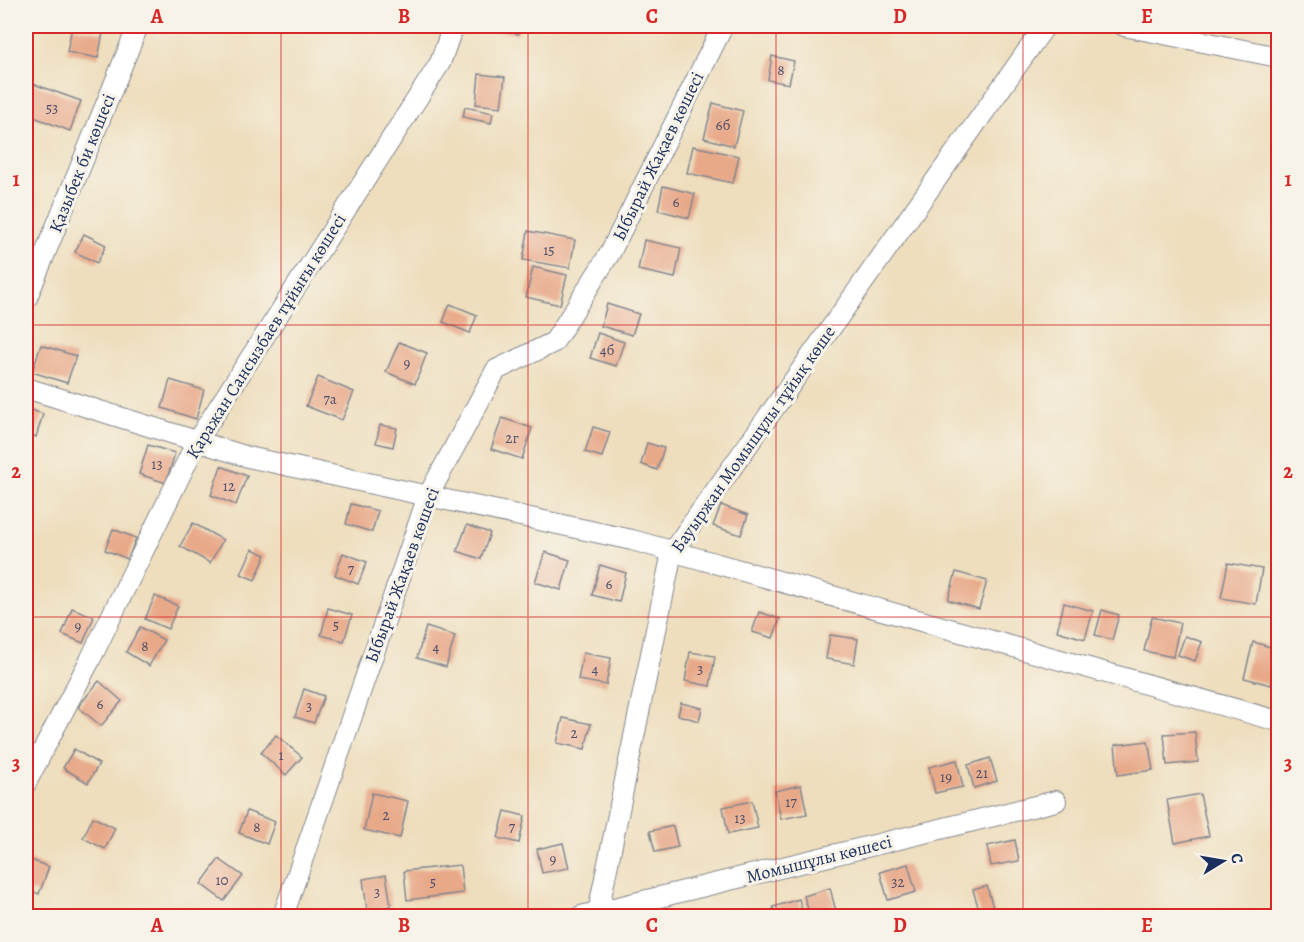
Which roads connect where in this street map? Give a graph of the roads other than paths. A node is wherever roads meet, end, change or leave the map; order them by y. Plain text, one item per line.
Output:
1 (138, 26) edge
2 (453, 26) edge
3 (723, 26) edge
4 (1045, 26) edge
5 (1124, 26) edge
6 (1278, 57) edge
7 (26, 300) edge
8 (26, 388) edge
9 (196, 441) junction
10 (428, 496) junction
11 (672, 552) junction
12 (1278, 722) edge
13 (26, 783) edge
14 (1056, 801) dead end
15 (590, 914) edge
16 (283, 916) edge

1 - 7 street, Қазыбек би көшесі
2 - 9 street, Қаражан Сансызбаев тұйығы көшесі
3 - 10 street, Ыбырай Жақаев көшесі
4 - 11 street, Бауыржан Момышұлы тұйық көше
5 - 6 street
8 - 9 street
9 - 10 street
9 - 13 street, Қаражан Сансызбаев тұйығы көшесі
10 - 11 street
10 - 16 street, Ыбырай Жақаев көшесі
11 - 12 street
11 - 15 street, Бауыржан Момышұлы тұйық көше
14 - 15 street, Момышұлы көшесі

